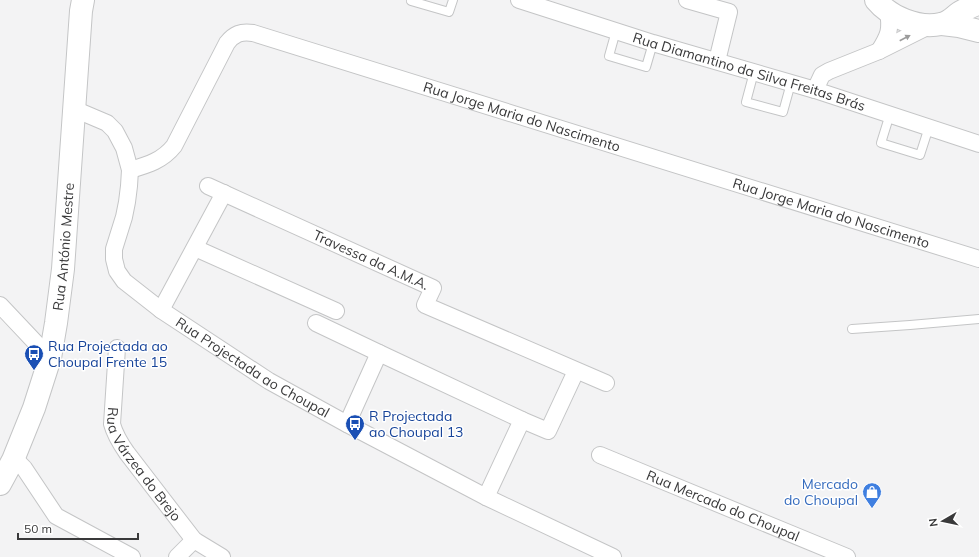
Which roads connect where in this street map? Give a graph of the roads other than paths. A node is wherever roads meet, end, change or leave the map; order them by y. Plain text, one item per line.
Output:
1 (83, 0) edge
2 (412, 0) edge
3 (453, 0) edge
4 (519, 0) edge
5 (687, 0) edge
6 (979, 3) edge
7 (882, 6) edge
8 (949, 15) edge
9 (616, 31) junction
10 (979, 31) edge
11 (653, 43) junction
12 (879, 51) junction
13 (717, 61) junction
14 (754, 72) junction
15 (791, 83) junction
16 (815, 90) junction
17 (74, 109) junction
18 (890, 114) junction
19 (928, 127) junction
20 (979, 144) edge
21 (130, 170) junction
22 (208, 186) dead end
23 (224, 193) junction
24 (195, 248) junction
25 (979, 259) edge
26 (0, 305) edge
27 (161, 310) junction
28 (336, 311) dead end
29 (979, 319) edge
30 (316, 323) dead end
31 (852, 329) dead end
32 (117, 348) dead end
33 (379, 353) junction
34 (50, 358) junction
35 (576, 371) junction
36 (606, 384) dead end
37 (522, 420) junction
38 (347, 424) junction
39 (600, 456) dead end
40 (13, 460) junction
41 (0, 484) edge
42 (486, 497) junction
43 (194, 540) junction
44 (132, 557) edge
45 (177, 557) edge
46 (222, 557) edge
47 (613, 557) edge
48 (847, 557) edge

1 - 17 street, Rua António Mestre
2 - 3 lane
4 - 9 street, Rua Diamantino da Silva Freitas Brás
5 - 13 street
6 - 8 street
7 - 8 street
7 - 12 street
8 - 10 street
12 -> 8 street
9 - 11 street, Rua Diamantino da Silva Freitas Brás
9 - 11 lane
11 - 13 street, Rua Diamantino da Silva Freitas Brás
12 - 16 street
13 - 14 street, Rua Diamantino da Silva Freitas Brás
14 - 15 street, Rua Diamantino da Silva Freitas Brás
14 - 15 lane
15 - 16 street, Rua Diamantino da Silva Freitas Brás
16 - 18 street, Rua Diamantino da Silva Freitas Brás
17 - 21 street, Rua Projectada ao Choupal
17 - 34 street, Rua António Mestre
18 - 19 street, Rua Diamantino da Silva Freitas Brás
18 - 19 lane
19 - 20 street, Rua Diamantino da Silva Freitas Brás
21 - 25 street, Rua Jorge Maria do Nascimento
21 - 27 street, Rua Projectada ao Choupal
22 - 23 street, Travessa da A.M.A.
23 - 24 street
23 - 35 street, Travessa da A.M.A.
24 - 27 street
24 - 28 street
26 - 34 street
27 - 38 street, Rua Projectada ao Choupal
29 - 31 lane
30 - 33 street
32 - 43 street, Rua Várzea do Brejo
33 - 37 street
33 - 38 street
34 - 40 street, Rua António Mestre
35 - 36 street, Travessa da A.M.A.
35 - 37 street
37 - 42 street
38 - 42 street, Rua Projectada ao Choupal
39 - 48 street, Rua Mercado do Choupal
40 - 41 street, Rua António Mestre
40 - 44 street
42 - 47 street, Rua Projectada ao Choupal
43 - 45 street
43 - 46 street, Rua Várzea do Brejo

